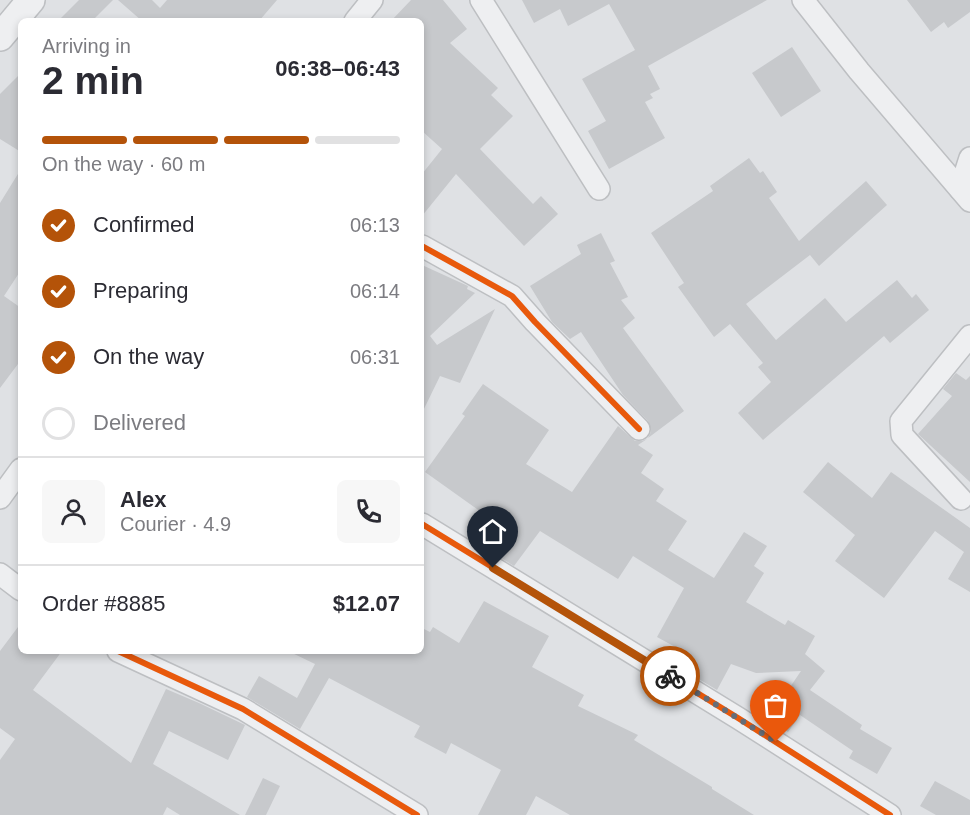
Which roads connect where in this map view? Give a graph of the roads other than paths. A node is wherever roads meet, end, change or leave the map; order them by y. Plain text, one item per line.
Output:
1 (31, 0) edge
2 (372, 0) edge
3 (481, 0) edge
4 (804, 0) edge
5 (357, 18) edge
6 (0, 37) edge
7 (970, 158) edge
8 (599, 189) dead end
9 (965, 195) edge
10 (424, 247) edge
11 (970, 336) edge
12 (639, 429) dead end
13 (18, 473) edge
14 (0, 498) edge
15 (961, 499) dead end
16 (424, 526) edge
17 (0, 574) edge
18 (18, 588) edge
19 (124, 654) edge
20 (417, 815) edge
21 (890, 815) edge

1 - 6 street
2 - 5 street
3 - 8 street
4 - 9 street
7 - 9 street
10 - 12 street
11 - 15 street
13 - 14 street
16 - 21 street
17 - 18 street
19 - 20 street

